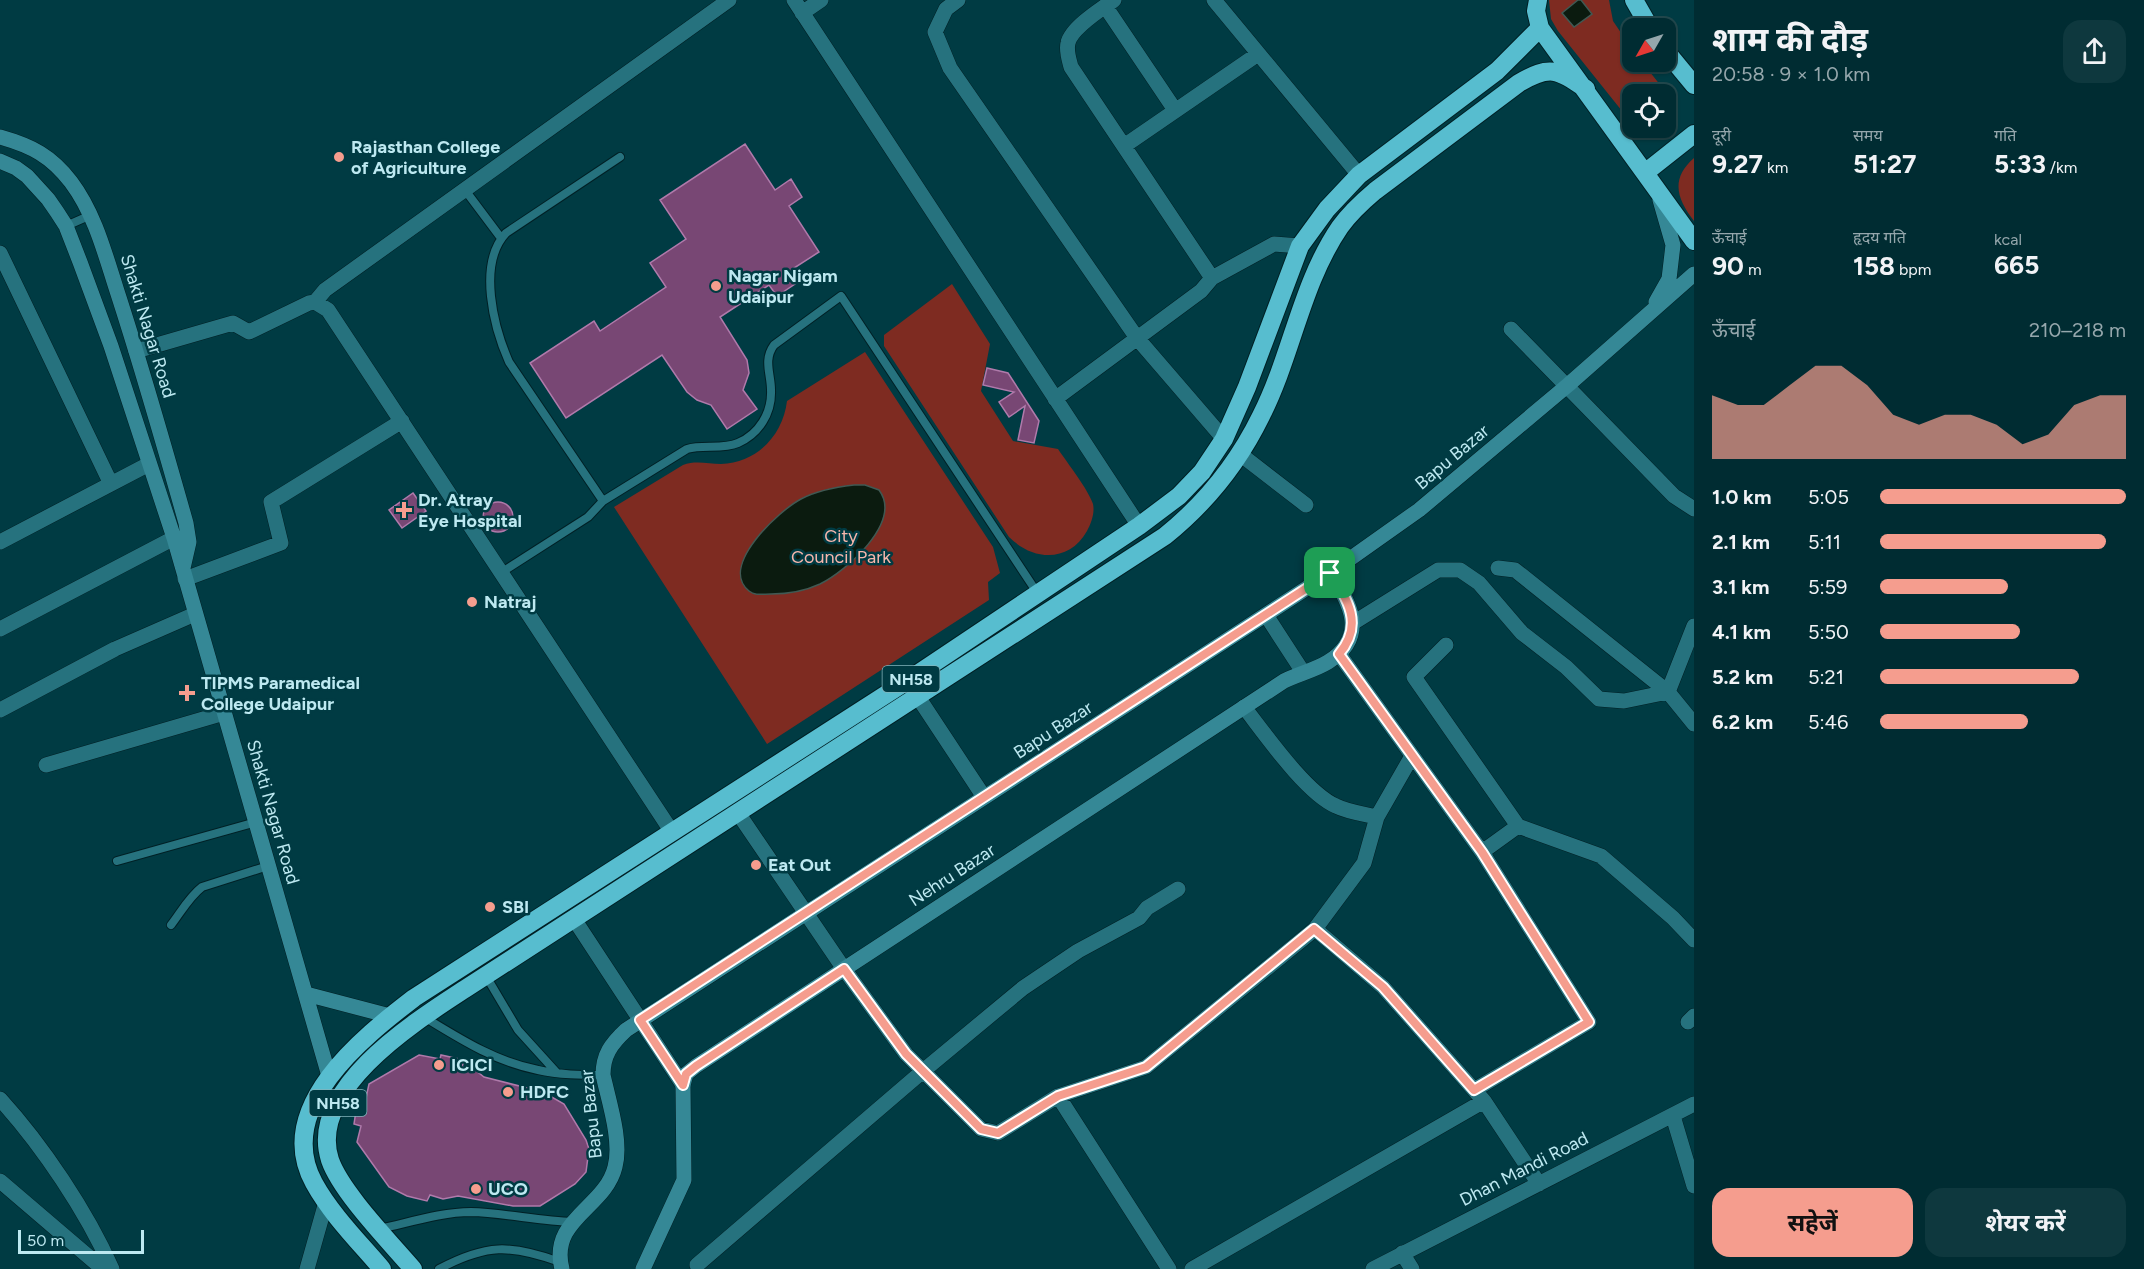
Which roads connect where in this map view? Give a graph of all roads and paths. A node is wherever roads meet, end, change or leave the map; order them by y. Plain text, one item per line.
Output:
1 (729, 0) edge
2 (821, 0) edge
3 (958, 0) edge
4 (1214, 0) edge
5 (1538, 0) edge
6 (1634, 0) edge
7 (1109, 3) edge
8 (798, 6) edge
9 (1644, 18) edge
10 (1540, 28) junction
11 (1258, 54) junction
12 (1676, 63) edge
13 (1694, 85) edge
14 (1586, 89) junction
15 (1175, 111) junction
16 (1694, 134) edge
17 (0, 137) edge
18 (1124, 146) junction
19 (620, 157) dead end
20 (0, 161) edge
21 (1646, 172) junction
22 (1359, 175) junction
23 (465, 190) junction
24 (91, 215) junction
25 (66, 226) junction
26 (501, 238) junction
27 (1694, 241) edge
28 (1300, 246) junction
29 (0, 253) edge
30 (1694, 274) edge
31 (1212, 278) junction
32 (315, 302) junction
33 (1648, 315) junction
34 (1511, 329) dead end
35 (1137, 338) junction
36 (136, 351) junction
37 (1568, 385) junction
38 (1055, 399) junction
39 (402, 421) junction
40 (1224, 439) junction
41 (1240, 454) junction
42 (149, 464) junction
43 (111, 484) junction
44 (603, 501) junction
45 (1306, 505) dead end
46 (1694, 509) edge
47 (1139, 526) junction
48 (174, 538) junction
49 (0, 542) edge
50 (1498, 568) dead end
51 (502, 572) junction
52 (1330, 573) junction
53 (184, 575) junction
54 (1038, 594) junction
55 (195, 614) junction
56 (1266, 615) junction
57 (1353, 623) junction
58 (1694, 626) edge
59 (0, 629) edge
60 (1446, 645) dead end
61 (1339, 654) junction
62 (1303, 672) junction
63 (1668, 692) junction
64 (918, 697) junction
65 (1244, 707) junction
66 (0, 710) edge
67 (224, 713) junction
68 (1694, 724) edge
69 (1412, 756) junction
70 (46, 765) dead end
71 (984, 797) junction
72 (738, 813) junction
73 (1377, 817) junction
74 (256, 822) junction
75 (1518, 826) junction
76 (672, 832) junction
77 (1482, 852) junction
78 (117, 861) dead end
79 (268, 866) junction
80 (1178, 888) dead end
81 (806, 912) junction
82 (574, 918) junction
83 (171, 925) dead end
84 (1314, 929) junction
85 (1694, 940) edge
86 (844, 969) junction
87 (486, 975) junction
88 (306, 994) junction
89 (390, 1016) junction
90 (423, 1016) junction
91 (640, 1020) junction
92 (923, 1071) junction
93 (557, 1073) junction
94 (603, 1075) junction
95 (329, 1076) junction
96 (683, 1085) junction
97 (1058, 1096) junction
98 (1479, 1096) junction
99 (0, 1100) edge
100 (1694, 1104) edge
101 (1673, 1116) junction
102 (0, 1181) edge
103 (1539, 1184) junction
104 (1694, 1186) edge
105 (326, 1202) junction
106 (573, 1222) junction
107 (379, 1229) junction
108 (1402, 1253) junction
109 (561, 1265) edge
110 (697, 1265) dead end
111 (104, 1269) edge
112 (111, 1269) edge
113 (307, 1269) edge
114 (382, 1269) edge
115 (413, 1269) edge
116 (439, 1269) edge
117 (643, 1269) edge
118 (1169, 1269) edge
119 (1192, 1269) edge
120 (1373, 1269) edge
121 (1412, 1269) edge

1 - 23 street
2 - 8 street
3 - 35 street
4 - 11 street
5 - 10 highway
6 - 9 highway
7 - 15 street
7 - 18 street
8 - 38 street
10 - 14 highway, NH58
10 - 22 highway, NH58
11 - 15 street
11 - 22 street
12 - 13 highway
14 - 21 highway, NH58
14 - 41 highway, NH58
15 - 18 street
16 - 21 highway
17 - 24 street, Shakti Nagar Road
18 - 31 street
19 - 26 lane
20 - 25 street, Shakti Nagar Road
21 - 27 highway, NH58
21 - 33 street
22 - 28 highway, NH58
23 - 26 lane
23 - 32 street
24 - 25 lane
24 - 36 street, Shakti Nagar Road
25 - 42 street, Shakti Nagar Road
26 - 44 lane
28 - 31 street
28 - 40 highway, NH58
29 - 43 street
30 - 33 street, Bapu Bazar
31 - 35 street
32 - 36 street
32 - 39 street
33 - 37 street, Bapu Bazar
34 - 37 street
35 - 38 street
35 - 40 street
36 - 53 street, Shakti Nagar Road
37 - 46 street
37 - 52 street, Bapu Bazar
38 - 47 street
39 - 51 street
39 - 53 street
40 - 47 highway, NH58
41 - 45 street
41 - 64 highway, NH58
42 - 43 street
42 - 48 street, Shakti Nagar Road
43 - 49 street
44 - 51 lane
44 - 54 lane
47 - 54 highway, NH58
48 - 53 street, Shakti Nagar Road
48 - 59 street
50 - 63 street
51 - 76 street
52 - 56 street, Bapu Bazar
52 - 57 street
53 - 55 street, Shakti Nagar Road
54 - 76 highway, NH58
55 - 66 street
55 - 67 street, Shakti Nagar Road
56 - 62 street
56 - 71 street, Bapu Bazar
57 - 61 street
57 - 63 street
58 - 63 street
60 - 75 street
61 - 62 street, Nehru Bazar
61 - 69 street
62 - 65 street, Nehru Bazar
63 - 68 street
64 - 71 street
64 - 72 highway, NH58
65 - 73 street
65 - 86 street, Nehru Bazar
67 - 70 street
67 - 74 street, Shakti Nagar Road
69 - 73 street
69 - 77 street
71 - 81 street, Bapu Bazar
72 - 81 street
72 - 82 highway, NH58
73 - 84 street
74 - 78 lane
74 - 79 street, Shakti Nagar Road
75 - 77 street
75 - 85 street
76 - 89 highway, NH58
77 - 98 street
79 - 83 lane
79 - 88 street, Shakti Nagar Road
80 - 92 street
81 - 86 street
81 - 91 street, Bapu Bazar
82 - 87 highway, NH58
82 - 91 street
84 - 97 street
84 - 98 street
86 - 92 street
86 - 96 street, Nehru Bazar
87 - 90 highway, NH58
87 - 93 lane
88 - 89 street
88 - 95 street, Shakti Nagar Road
89 - 95 highway, NH58
90 - 93 lane
90 - 107 highway, NH58
91 - 94 street, Bapu Bazar
91 - 96 street
92 - 97 street
92 - 110 street
93 - 94 lane
94 - 106 street, Bapu Bazar
95 - 105 highway, NH58
96 - 117 street
97 - 118 street
98 - 103 street
98 - 119 street
99 - 112 street
100 - 101 street, Dhan Mandi Road
101 - 103 street, Dhan Mandi Road
101 - 104 street
102 - 111 street
103 - 108 street, Dhan Mandi Road
105 - 113 street
105 - 114 highway, NH58
106 - 107 lane
106 - 109 street, Bapu Bazar
107 - 115 highway, NH58
108 - 120 street, Dhan Mandi Road
108 - 121 street
109 - 116 lane

